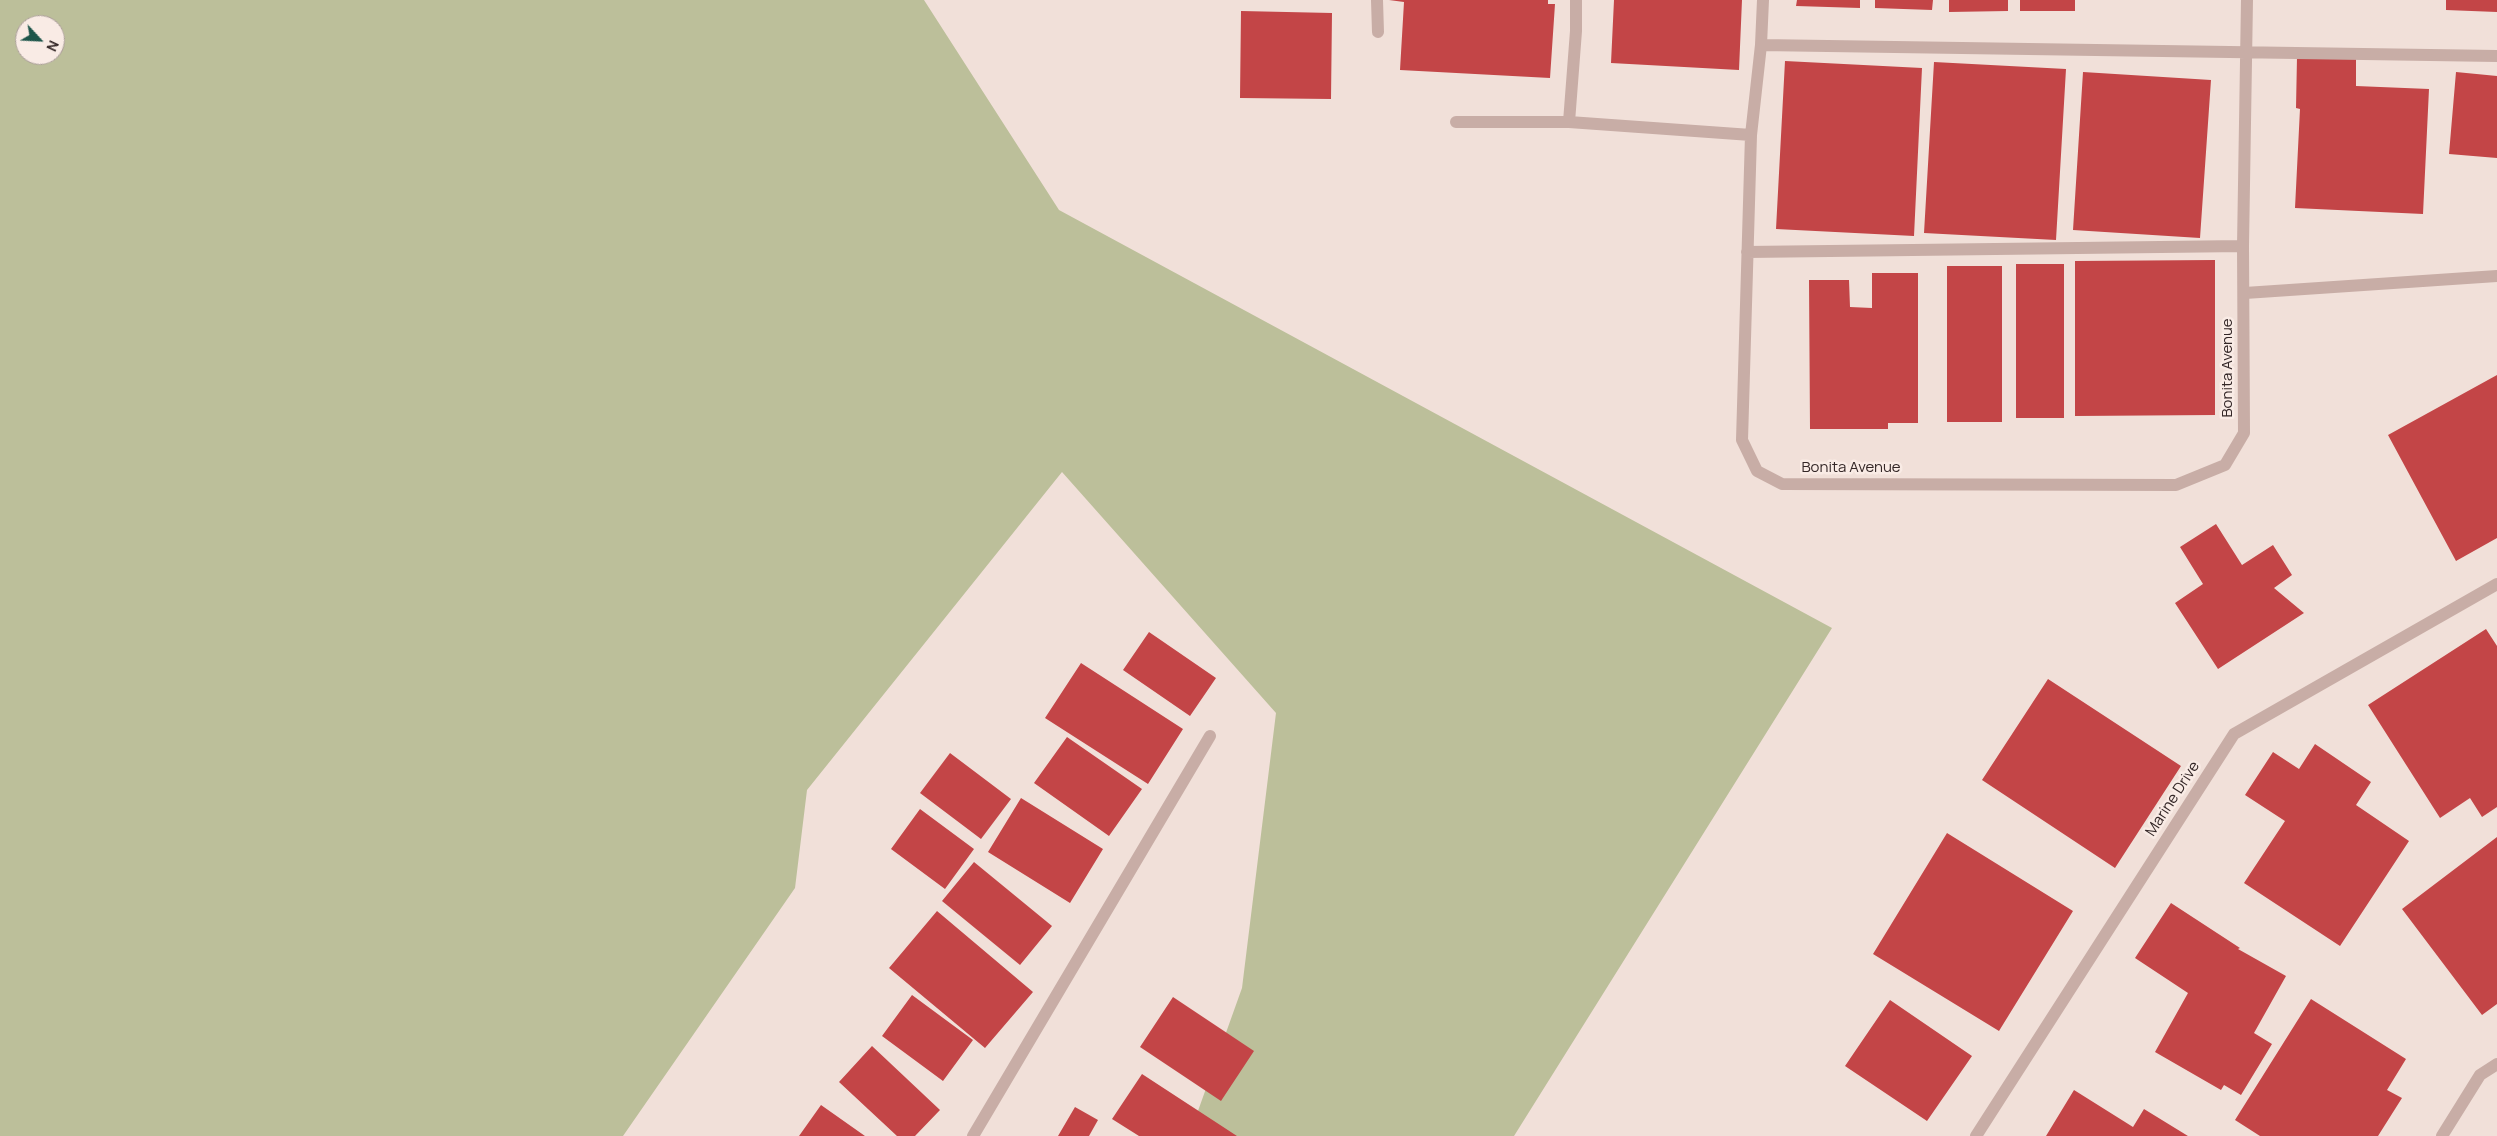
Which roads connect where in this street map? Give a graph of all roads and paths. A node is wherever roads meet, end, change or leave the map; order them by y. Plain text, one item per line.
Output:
1 (1377, 0) edge
2 (1576, 0) edge
3 (1763, 0) edge
4 (2247, 0) edge
5 (1378, 32) dead end
6 (1761, 45) junction
7 (2247, 51) junction
8 (2497, 56) edge
9 (1456, 122) dead end
10 (1569, 122) junction
11 (1751, 135) junction
12 (2243, 246) junction
13 (1747, 252) junction
14 (2497, 276) edge
15 (2244, 293) junction
16 (2497, 584) edge
17 (1210, 736) dead end
18 (2497, 1064) edge
19 (973, 1136) edge
20 (1976, 1136) edge
21 (2442, 1136) edge

1 - 5 street
2 - 10 street
3 - 6 street
4 - 7 street, Bonita Avenue
6 - 7 street
6 - 11 street
7 - 8 street
7 - 12 street, Bonita Avenue
9 - 10 street
10 - 11 street
11 - 13 street
12 - 13 street
12 - 15 street, Bonita Avenue
13 - 15 street, Bonita Avenue
14 - 15 street
16 - 20 street, Marine Drive
17 - 19 street
18 - 21 street

